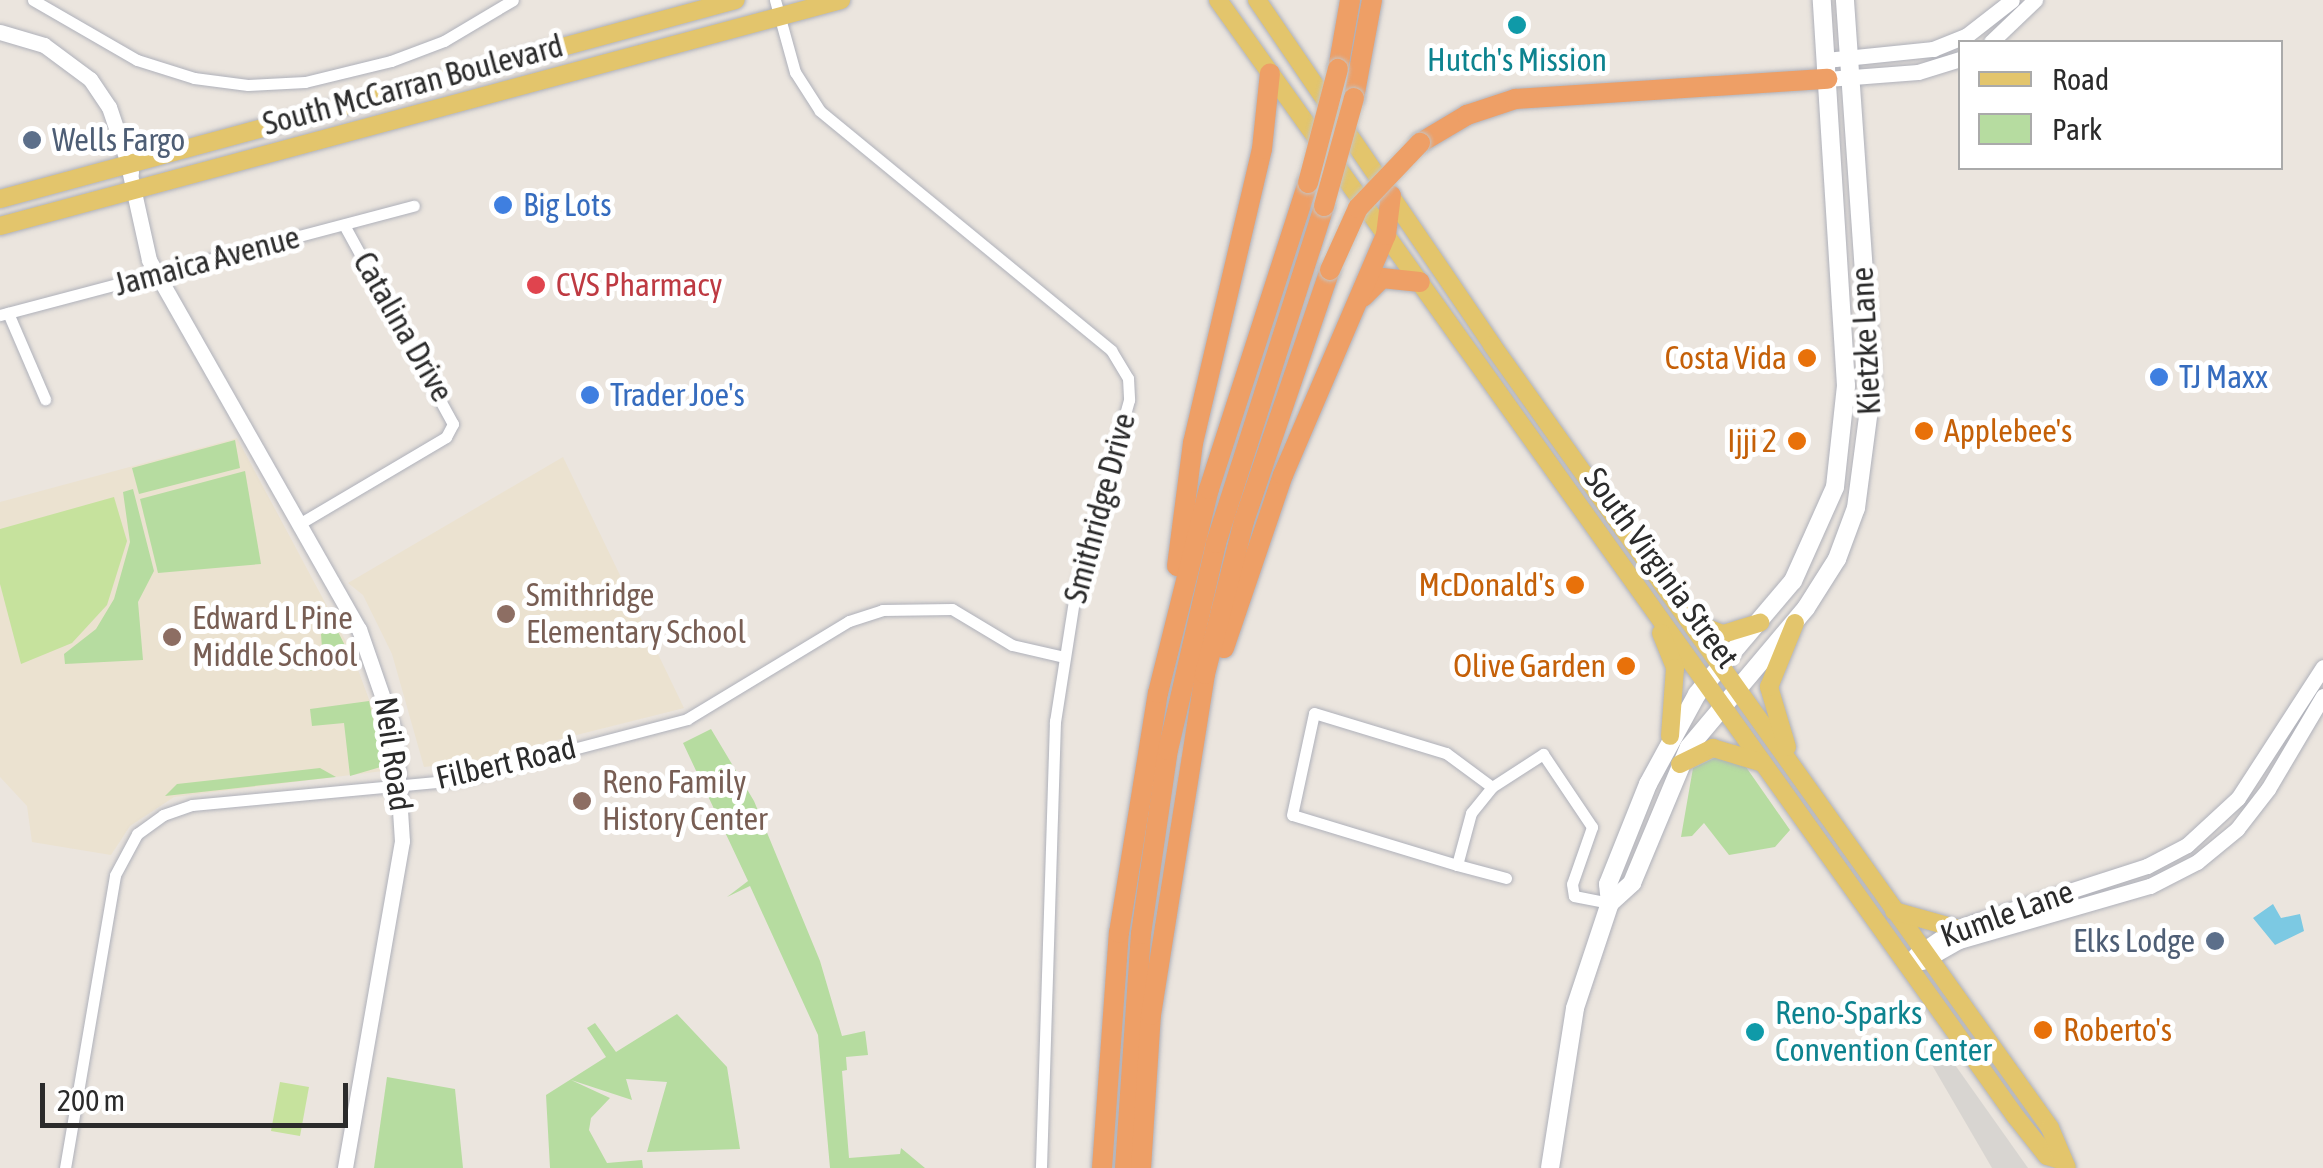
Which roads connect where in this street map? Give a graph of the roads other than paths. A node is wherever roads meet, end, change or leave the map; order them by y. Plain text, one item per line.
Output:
1 (33, 0) edge
2 (513, 0) edge
3 (736, 0) edge
4 (841, 0) edge
5 (1218, 0) edge
6 (1259, 0) edge
7 (1350, 0) edge
8 (1372, 0) edge
9 (1822, 0) edge
10 (1845, 0) edge
11 (2012, 0) edge
12 (2035, 0) edge
13 (777, 8) edge
14 (0, 32) edge
15 (1993, 40) edge
16 (1849, 58) junction
17 (1958, 60) edge
18 (1826, 70) junction
19 (1270, 74) junction
20 (1850, 78) junction
21 (128, 165) junction
22 (134, 190) junction
23 (1390, 195) junction
24 (0, 199) edge
25 (414, 206) dead end
26 (344, 224) junction
27 (0, 226) edge
28 (1386, 235) junction
29 (158, 274) junction
30 (1420, 282) junction
31 (4, 314) edge
32 (1348, 320) junction
33 (45, 399) dead end
34 (1534, 404) junction
35 (1516, 416) junction
36 (298, 524) junction
37 (1642, 592) junction
38 (1686, 619) junction
39 (1795, 623) junction
40 (1760, 624) junction
41 (1167, 651) junction
42 (1064, 657) junction
43 (2323, 667) edge
44 (1720, 668) junction
45 (1706, 682) junction
46 (1733, 687) junction
47 (2323, 696) edge
48 (1720, 702) junction
49 (1670, 736) junction
50 (1680, 764) junction
51 (1764, 764) junction
52 (403, 784) junction
53 (1492, 787) junction
54 (1806, 788) junction
55 (1172, 864) junction
56 (1457, 864) junction
57 (2146, 866) junction
58 (1506, 878) dead end
59 (2164, 880) junction
60 (1610, 903) junction
61 (1894, 911) junction
62 (1955, 928) junction
63 (1924, 954) junction
64 (1909, 967) junction
65 (2065, 1165) edge
66 (65, 1168) edge
67 (344, 1168) edge
68 (1041, 1168) edge
69 (1102, 1168) edge
70 (1125, 1168) edge
71 (1141, 1168) edge
72 (1550, 1168) edge

1 - 2 street
3 - 21 main road, South McCarran Boulevard
4 - 13 main road, South McCarran Boulevard
5 - 19 main road, South Virginia Street
6 - 23 main road, South Virginia Street
7 - 41 highway, bridge
8 - 70 highway, bridge
9 - 18 main road, Kietzke Lane
10 - 16 main road, Kietzke Lane
11 - 16 street
12 - 15 street
13 - 22 main road, South McCarran Boulevard
13 - 42 street, Smithridge Drive
14 - 21 street, Neil Road
16 - 18 street
16 - 20 main road, Kietzke Lane
17 - 20 street
18 - 20 street
18 - 40 main road, Kietzke Lane
18 - 55 highway, bridge
19 - 28 main road, South Virginia Street
19 - 41 highway
20 - 39 main road, Kietzke Lane
21 - 22 street, Neil Road
21 - 24 main road, South McCarran Boulevard
22 - 27 main road, South McCarran Boulevard
22 - 29 street, Neil Road
23 - 28 highway
23 - 34 main road, South Virginia Street
25 - 26 street, Jamaica Avenue
26 - 29 street, Jamaica Avenue
26 - 36 street, Catalina Drive
28 - 30 main road, South Virginia Street
28 - 32 highway
29 - 31 street, Jamaica Avenue
29 - 36 street, Neil Road
30 - 32 highway
30 - 35 main road, South Virginia Street
31 - 33 street
32 - 55 highway
34 - 35 main road
34 - 38 main road, South Virginia Street
35 - 37 main road, South Virginia Street
36 - 52 street, Neil Road
37 - 45 main road, South Virginia Street
37 - 49 main road
38 - 40 main road
38 - 44 main road, South Virginia Street
39 - 46 main road, Kietzke Lane
39 - 54 main road
40 - 44 main road, Kietzke Lane
41 - 69 highway
42 - 52 street, Filbert Road
42 - 68 street, Smithridge Drive
43 - 57 street, Kumle Lane
44 - 45 main road, Kietzke Lane
44 - 46 main road, South Virginia Street
45 - 48 main road, South Virginia Street
45 - 49 main road, Kietzke Lane
46 - 48 main road, Kietzke Lane
46 - 54 main road, South Virginia Street
47 - 59 street, Kumle Lane
48 - 50 main road, Kietzke Lane
48 - 51 main road, South Virginia Street
49 - 60 main road, Kietzke Lane
50 - 51 main road
50 - 60 main road, Kietzke Lane
51 - 64 main road, South Virginia Street
52 - 66 street, Filbert Road
52 - 67 street, Neil Road
53 - 56 street
53 - 56 street
53 - 60 street
54 - 61 main road, South Virginia Street
55 - 71 highway
56 - 58 street
57 - 59 street
57 - 62 street, Kumle Lane
59 - 63 street, Kumle Lane
60 - 72 main road, Kietzke Lane
61 - 62 main road
61 - 63 main road, South Virginia Street
62 - 63 street, Kumle Lane
63 - 64 street, Kumle Lane
63 - 65 main road, South Virginia Street
64 - 65 main road, South Virginia Street

